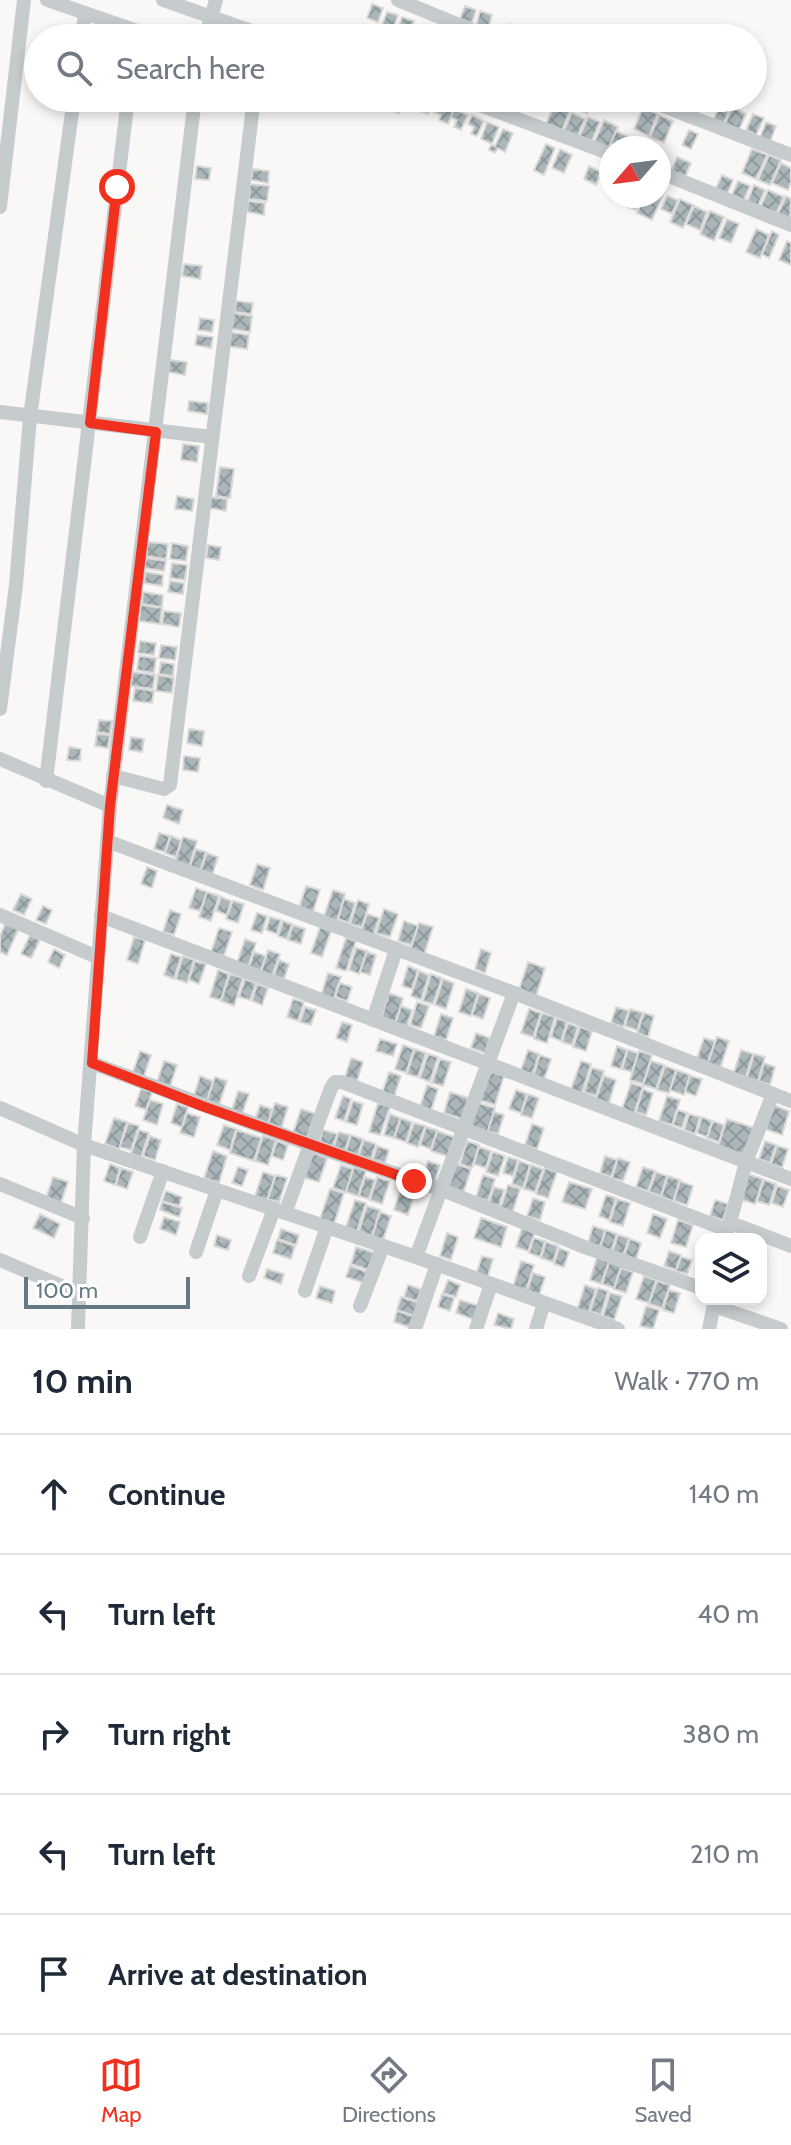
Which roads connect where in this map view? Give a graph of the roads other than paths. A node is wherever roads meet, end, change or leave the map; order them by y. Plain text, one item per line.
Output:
1 (24, 0) edge
2 (47, 0) edge
3 (163, 0) edge
4 (216, 0) edge
5 (398, 0) edge
6 (85, 14) junction
7 (211, 17) junction
8 (84, 24) edge
9 (110, 24) edge
10 (209, 24) edge
11 (231, 24) edge
12 (457, 24) edge
13 (72, 112) edge
14 (126, 112) edge
15 (193, 112) edge
16 (252, 112) edge
17 (498, 112) edge
18 (679, 112) edge
19 (599, 150) edge
20 (791, 155) edge
21 (671, 177) edge
22 (0, 207) edge
23 (791, 225) edge
24 (0, 412) edge
25 (30, 417) junction
26 (90, 423) junction
27 (156, 432) junction
28 (212, 437) junction
29 (0, 709) edge
30 (0, 759) edge
31 (113, 776) junction
32 (46, 781) junction
33 (110, 806) junction
34 (107, 841) junction
35 (0, 915) edge
36 (101, 916) junction
37 (396, 950) junction
38 (97, 957) junction
39 (514, 993) junction
40 (373, 1020) junction
41 (92, 1063) junction
42 (486, 1063) junction
43 (773, 1094) junction
44 (791, 1101) edge
45 (0, 1108) edge
46 (462, 1130) junction
47 (84, 1145) junction
48 (311, 1145) junction
49 (746, 1162) junction
50 (163, 1171) junction
51 (791, 1179) edge
52 (0, 1184) edge
53 (440, 1189) junction
54 (217, 1190) junction
55 (280, 1211) junction
56 (83, 1218) junction
57 (327, 1227) junction
58 (731, 1232) edge
59 (140, 1237) dead end
60 (383, 1246) junction
61 (791, 1246) edge
62 (196, 1252) dead end
63 (416, 1257) junction
64 (0, 1260) edge
65 (437, 1264) junction
66 (249, 1276) dead end
67 (491, 1284) junction
68 (695, 1286) edge
69 (305, 1291) dead end
70 (78, 1293) junction
71 (544, 1303) junction
72 (713, 1305) edge
73 (721, 1305) edge
74 (360, 1306) dead end
75 (602, 1326) edge
76 (78, 1329) edge
77 (415, 1329) edge
78 (476, 1329) edge
79 (536, 1329) edge
80 (618, 1329) edge
81 (709, 1329) edge
82 (781, 1329) edge

1 - 22 street
2 - 6 street
3 - 7 street
4 - 7 street
5 - 12 street
6 - 8 street
6 - 9 street
7 - 10 street
7 - 11 street
13 - 25 street
14 - 26 street
15 - 27 street
16 - 28 street
17 - 19 street
18 - 20 street
21 - 23 street
24 - 25 street
25 - 26 street
25 - 29 street
26 - 27 street
26 - 32 street
27 - 28 street
27 - 31 street
28 - 31 street
30 - 32 street
31 - 33 street
32 - 33 street
33 - 34 street
34 - 36 street
34 - 37 street
35 - 38 street
36 - 38 street
36 - 40 street
37 - 39 street
37 - 40 street
38 - 41 street
39 - 42 street
39 - 43 street
40 - 42 street
41 - 47 street
41 - 48 street
42 - 46 street
42 - 49 street
43 - 44 street
43 - 49 street
45 - 47 street
46 - 48 street
46 - 53 street
46 - 58 street
47 - 50 street
47 - 56 street
48 - 53 street
48 - 55 street
49 - 51 street
49 - 58 street
50 - 54 street
50 - 59 street
52 - 56 street
53 - 63 street
53 - 68 street
54 - 55 street
54 - 62 street
55 - 57 street
55 - 66 street
56 - 70 street
57 - 60 street
57 - 69 street
58 - 61 street
60 - 63 street
60 - 74 street
63 - 65 street
64 - 70 street
65 - 67 street
65 - 77 street
67 - 71 street
67 - 78 street
70 - 76 street
71 - 75 street
71 - 79 street
72 - 81 street
73 - 82 street
75 - 80 street

